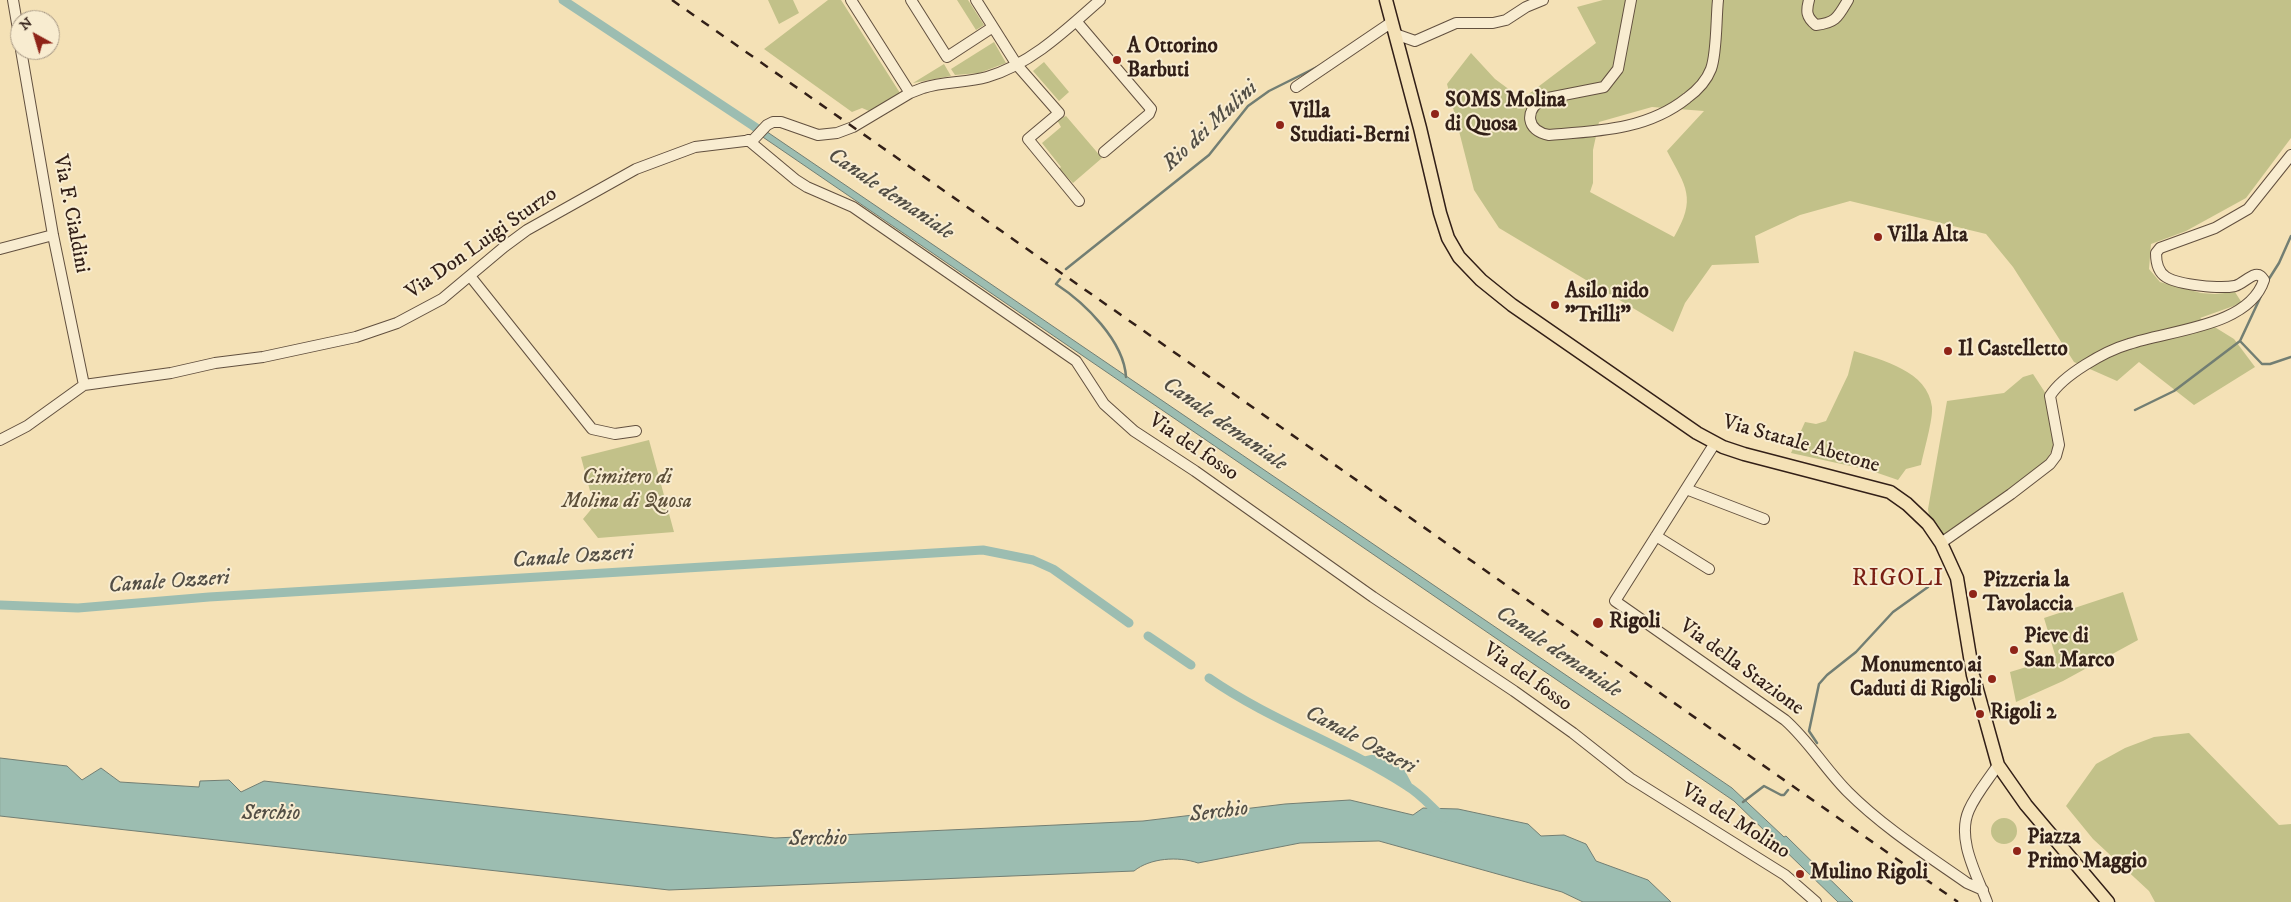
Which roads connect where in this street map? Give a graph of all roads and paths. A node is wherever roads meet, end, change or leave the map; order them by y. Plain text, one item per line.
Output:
1 (851, 0) edge
2 (911, 0) edge
3 (976, 0) edge
4 (1100, 0) edge
5 (1386, 0) edge
6 (1543, 0) edge
7 (1631, 0) edge
8 (1718, 0) edge
9 (1809, 0) edge
10 (1848, 0) edge
11 (1088, 4) edge
12 (1076, 21) junction
13 (993, 27) junction
14 (1394, 28) junction
15 (24, 60) edge
16 (1017, 64) junction
17 (1296, 88) dead end
18 (910, 94) junction
19 (752, 139) junction
20 (1104, 152) dead end
21 (2291, 155) edge
22 (1079, 201) dead end
23 (54, 235) junction
24 (0, 248) edge
25 (470, 276) junction
26 (84, 385) junction
27 (636, 431) dead end
28 (0, 440) edge
29 (1715, 443) junction
30 (1686, 489) junction
31 (1764, 519) dead end
32 (1656, 536) junction
33 (1941, 543) junction
34 (1709, 569) dead end
35 (1998, 764) junction
36 (1630, 778) joint
37 (1983, 890) junction
38 (1816, 902) edge
39 (1987, 902) edge
40 (2108, 902) edge

1 - 18 street
2 - 13 street
3 - 13 street
4 - 11 street
5 - 14 main road, Via Statale Abetone
6 - 14 street
7 - 8 street
9 - 10 street
11 - 12 street
12 - 16 street
12 - 20 street
13 - 16 street
14 - 17 street
14 - 29 main road, Via Statale Abetone
15 - 23 street, Via F. Cialdini
16 - 18 street
16 - 22 street
18 - 19 street
19 - 25 street, Via Don Luigi Sturzo
19 - 36 street, Via del fosso
21 - 33 street
23 - 24 street
23 - 26 street, Via F. Cialdini
25 - 26 street, Via Don Luigi Sturzo
25 - 27 street
26 - 28 street, Via Don Luigi Sturzo
29 - 30 street, Via della Stazione
29 - 33 main road, Via Statale Abetone
30 - 31 street
30 - 32 street, Via della Stazione
32 - 34 street
32 - 37 street, Via della Stazione
33 - 35 main road, Via Statale Abetone
35 - 37 street
35 - 40 main road, Via Statale Abetone
36 - 38 street, Via del Molino
37 - 39 street

